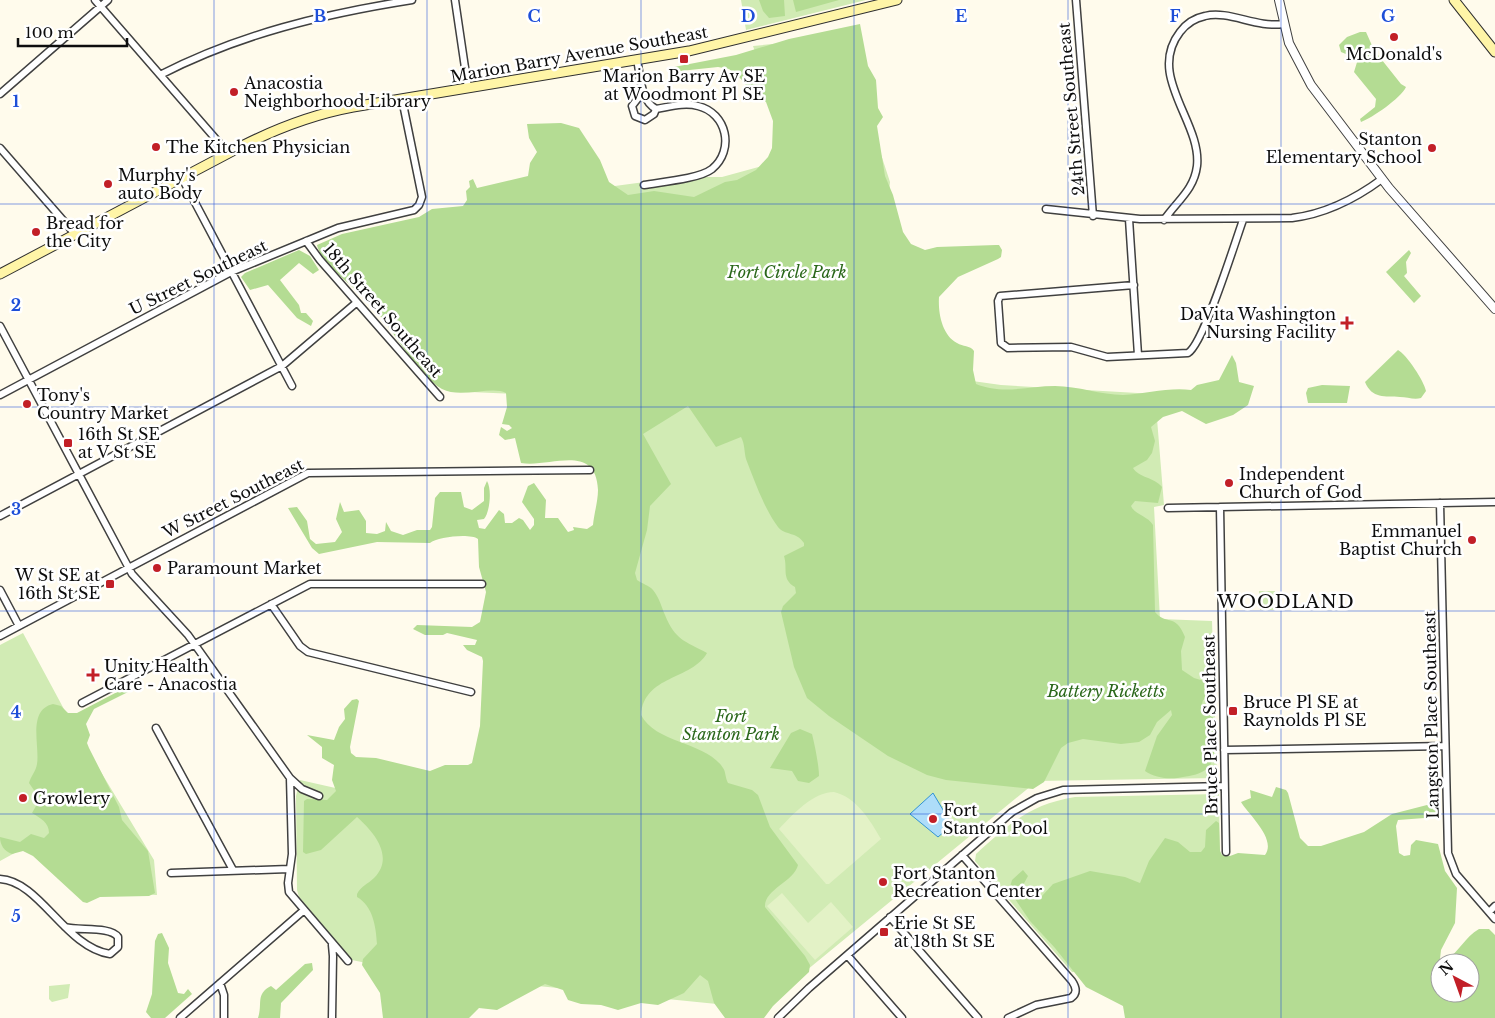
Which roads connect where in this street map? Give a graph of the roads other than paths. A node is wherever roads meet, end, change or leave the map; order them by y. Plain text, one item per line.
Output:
1 (95, 0) edge
2 (108, 0) edge
3 (412, 0) edge
4 (455, 0) edge
5 (897, 0) edge
6 (1076, 0) edge
7 (1279, 0) edge
8 (1454, 0) edge
9 (874, 2) edge
10 (100, 6) junction
11 (1283, 24) junction
12 (1495, 52) edge
13 (637, 60) junction
14 (160, 75) junction
15 (468, 88) junction
16 (0, 94) edge
17 (644, 96) junction
18 (402, 99) junction
19 (656, 109) junction
20 (0, 148) edge
21 (228, 153) junction
22 (182, 178) junction
23 (1382, 179) junction
24 (644, 185) dead end
25 (1046, 209) dead end
26 (1093, 216) junction
27 (1129, 219) junction
28 (1164, 220) junction
29 (1243, 220) junction
30 (75, 234) junction
31 (306, 241) junction
32 (231, 272) junction
33 (0, 274) edge
34 (1134, 285) junction
35 (356, 302) junction
36 (1495, 309) edge
37 (0, 326) edge
38 (1138, 355) junction
39 (282, 366) junction
40 (29, 379) junction
41 (292, 386) dead end
42 (0, 395) edge
43 (440, 397) dead end
44 (590, 470) dead end
45 (78, 474) junction
46 (1495, 502) edge
47 (1440, 503) junction
48 (1220, 506) junction
49 (1168, 508) dead end
50 (0, 516) edge
51 (128, 568) junction
52 (482, 584) dead end
53 (0, 590) edge
54 (271, 604) junction
55 (19, 626) junction
56 (0, 636) edge
57 (195, 645) junction
58 (471, 692) dead end
59 (82, 703) dead end
60 (156, 728) dead end
61 (1445, 746) junction
62 (1224, 750) junction
63 (290, 778) junction
64 (1224, 786) junction
65 (319, 796) dead end
66 (1226, 852) dead end
67 (962, 855) junction
68 (233, 870) junction
69 (289, 870) junction
70 (170, 873) dead end
71 (0, 879) edge
72 (1495, 906) edge
73 (304, 911) junction
74 (1489, 912) junction
75 (890, 917) junction
76 (1495, 919) edge
77 (65, 927) junction
78 (331, 943) junction
79 (847, 955) junction
80 (348, 961) dead end
81 (220, 983) junction
82 (180, 1018) edge
83 (224, 1018) edge
84 (332, 1018) edge
85 (778, 1018) edge
86 (902, 1018) edge
87 (978, 1018) edge
88 (1008, 1018) edge

1 - 10 street
2 - 10 street
3 - 14 street
4 - 15 street
5 - 9 main road, Marion Barry Avenue Southeast
6 - 26 street, 24th Street Southeast
7 - 11 street
8 - 12 main road
9 - 13 main road, Marion Barry Avenue Southeast
10 - 14 street
10 - 16 street
11 - 23 street
11 - 28 street
13 - 15 main road, Marion Barry Avenue Southeast
13 - 17 street
14 - 21 street
15 - 18 main road, Marion Barry Avenue Southeast
17 - 19 street
17 - 19 street
18 - 21 main road, Marion Barry Avenue Southeast
18 - 31 street, U Street Southeast
19 - 24 street
20 - 30 street
21 - 22 main road, Marion Barry Avenue Southeast
22 - 30 main road, Marion Barry Avenue Southeast
22 - 32 street
23 - 29 street
23 - 36 street
25 - 26 street
26 - 27 street
27 - 28 street
27 - 34 street
28 - 29 street
29 - 38 street
30 - 33 main road, Marion Barry Avenue Southeast
31 - 32 street, U Street Southeast
31 - 35 street, 18th Street Southeast
32 - 39 street
32 - 40 street, U Street Southeast
34 - 38 street
34 - 38 street
35 - 39 street
35 - 43 street, 18th Street Southeast
37 - 40 street
39 - 41 street
39 - 45 street
40 - 42 street, U Street Southeast
40 - 45 street
44 - 51 street, W Street Southeast
45 - 50 street
45 - 51 street
46 - 47 street
47 - 48 street
47 - 61 street, Langston Place Southeast
48 - 49 street
48 - 62 street, Bruce Place Southeast
51 - 55 street, W Street Southeast
51 - 57 street
52 - 54 street
53 - 55 street
54 - 57 street
54 - 58 street
55 - 56 street, W Street Southeast
57 - 59 street
57 - 63 street
60 - 68 street
61 - 62 street
61 - 74 street, Langston Place Southeast
62 - 64 street, Bruce Place Southeast
63 - 65 street
63 - 69 street
64 - 66 street, Bruce Place Southeast
64 - 67 street
67 - 75 street
67 - 88 street
68 - 69 street
68 - 70 street
69 - 73 street
71 - 77 street
72 - 74 street
73 - 78 street
73 - 81 street
74 - 76 street, Langston Place Southeast
75 - 79 street
75 - 87 street
77 - 77 street
78 - 80 street
78 - 84 street
79 - 85 street
79 - 86 street
81 - 82 street
81 - 83 street

